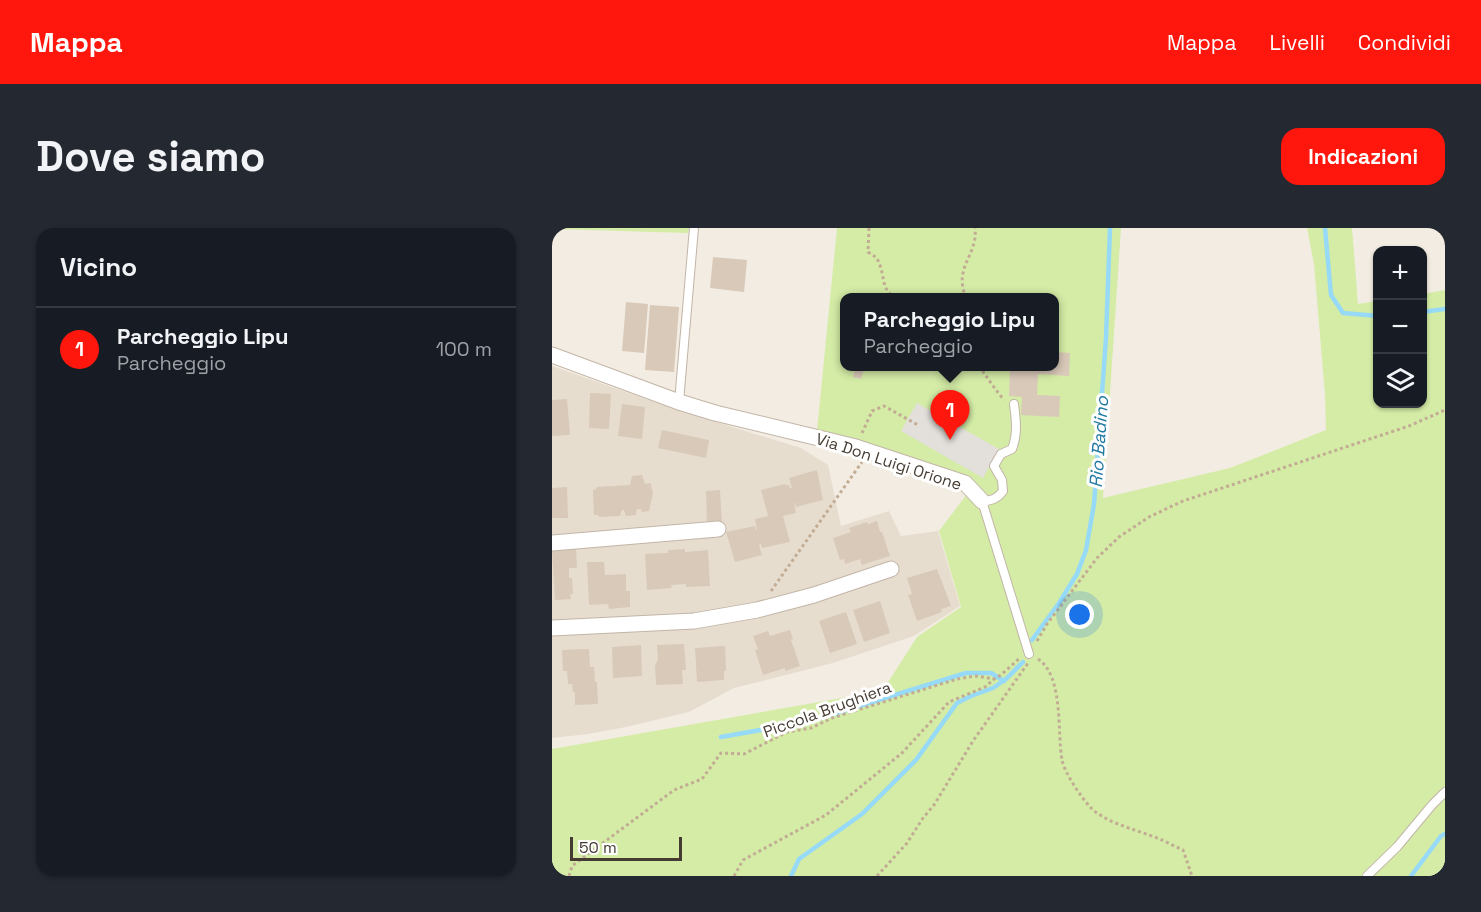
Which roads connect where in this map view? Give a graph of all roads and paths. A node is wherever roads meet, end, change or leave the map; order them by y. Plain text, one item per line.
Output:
1 (694, 228) edge
2 (869, 228) edge
3 (975, 228) edge
4 (890, 293) edge
5 (964, 293) edge
6 (552, 355) edge
7 (983, 371) edge
8 (679, 402) junction
9 (1014, 404) joint
10 (1445, 410) edge
11 (918, 425) dead end
12 (864, 428) dead end
13 (870, 451) junction
14 (982, 501) junction
15 (718, 529) dead end
16 (552, 543) edge
17 (891, 569) dead end
18 (757, 610) junction
19 (552, 628) edge
20 (1028, 649) junction
21 (995, 678) junction
22 (1445, 792) edge
23 (569, 876) edge
24 (734, 876) edge
25 (877, 876) edge
26 (1192, 876) edge
27 (1367, 876) edge

1 - 8 lane
2 - 4 path
3 - 5 path
6 - 8 street, Via Don Luigi Orione
7 - 9 path
8 - 13 street, Via Don Luigi Orione
9 - 14 lane
10 - 20 path
11 - 12 path
13 - 14 street, Via Don Luigi Orione
13 - 18 path
14 - 20 lane, Via Don Luigi Orione
15 - 16 street
17 - 18 street
18 - 19 street
20 - 21 path
20 - 25 path
20 - 26 path
21 - 23 path, Piccola Brughiera
21 - 24 path
22 - 27 lane

